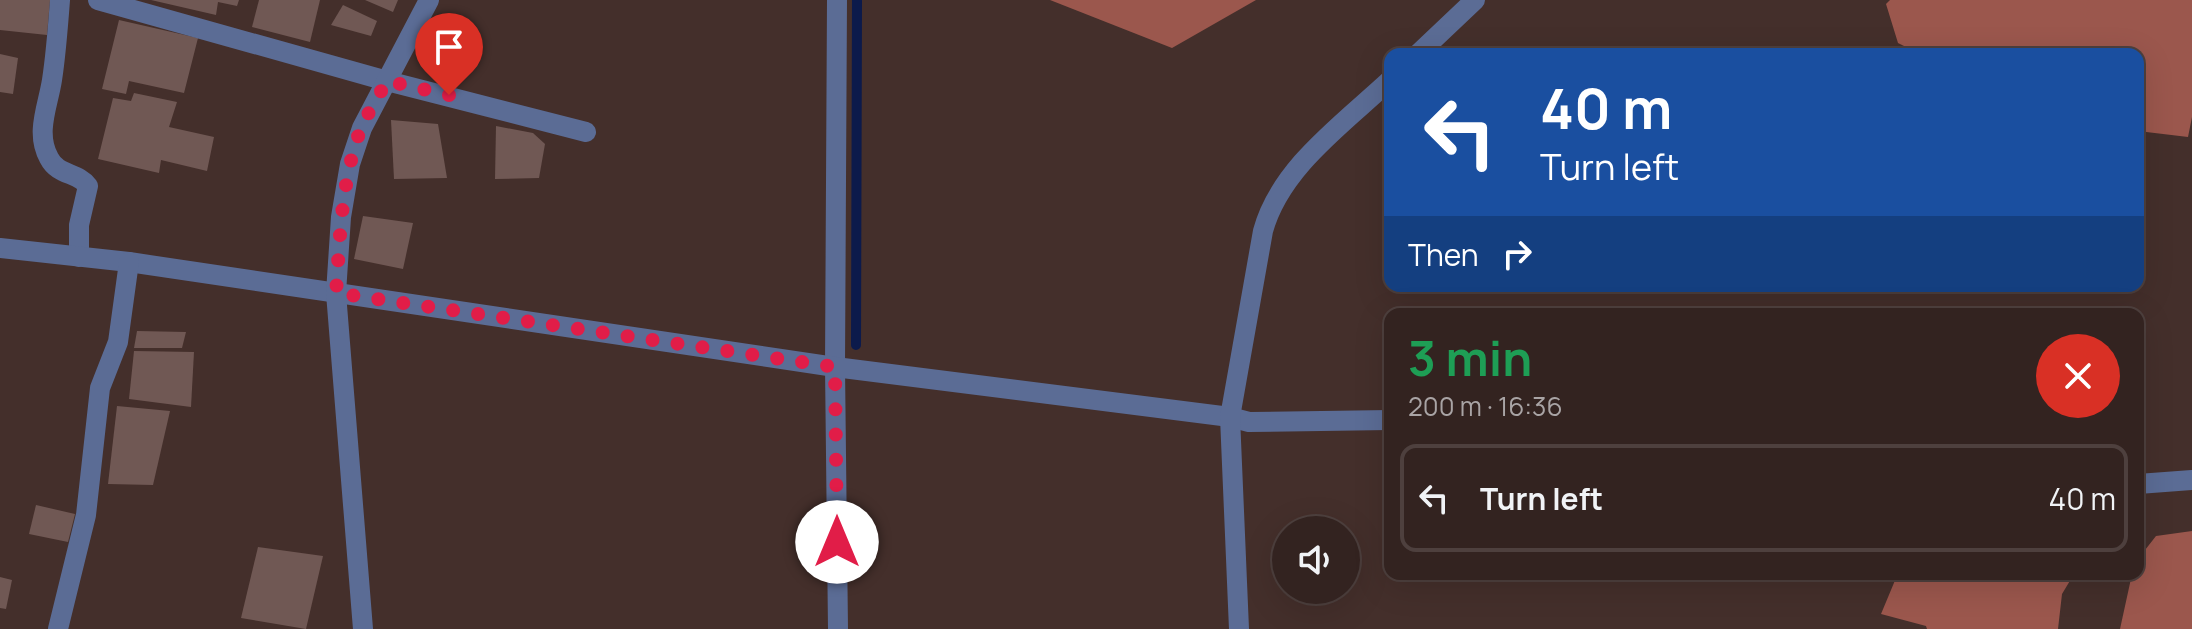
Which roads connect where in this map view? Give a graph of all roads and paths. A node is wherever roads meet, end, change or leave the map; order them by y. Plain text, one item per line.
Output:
1 (60, 0) edge
2 (98, 0) edge
3 (429, 0) edge
4 (837, 0) edge
5 (1475, 0) edge
6 (1424, 48) edge
7 (387, 81) junction
8 (1384, 86) edge
9 (586, 132) dead end
10 (0, 248) edge
11 (79, 257) junction
12 (129, 262) junction
13 (336, 293) junction
14 (835, 367) junction
15 (1230, 417) junction
16 (1384, 420) edge
17 (2192, 480) edge
18 (2144, 484) edge
19 (58, 629) edge
20 (363, 629) edge
21 (838, 629) edge
22 (1239, 629) edge

1 - 11 street
2 - 7 street
3 - 7 street
4 - 14 street
5 - 6 street
7 - 9 street
7 - 13 street
8 - 15 street
10 - 11 street
11 - 12 street
12 - 13 street
12 - 19 street
13 - 14 street
13 - 20 street
14 - 15 street
14 - 21 street
15 - 16 street
15 - 22 street
17 - 18 street

